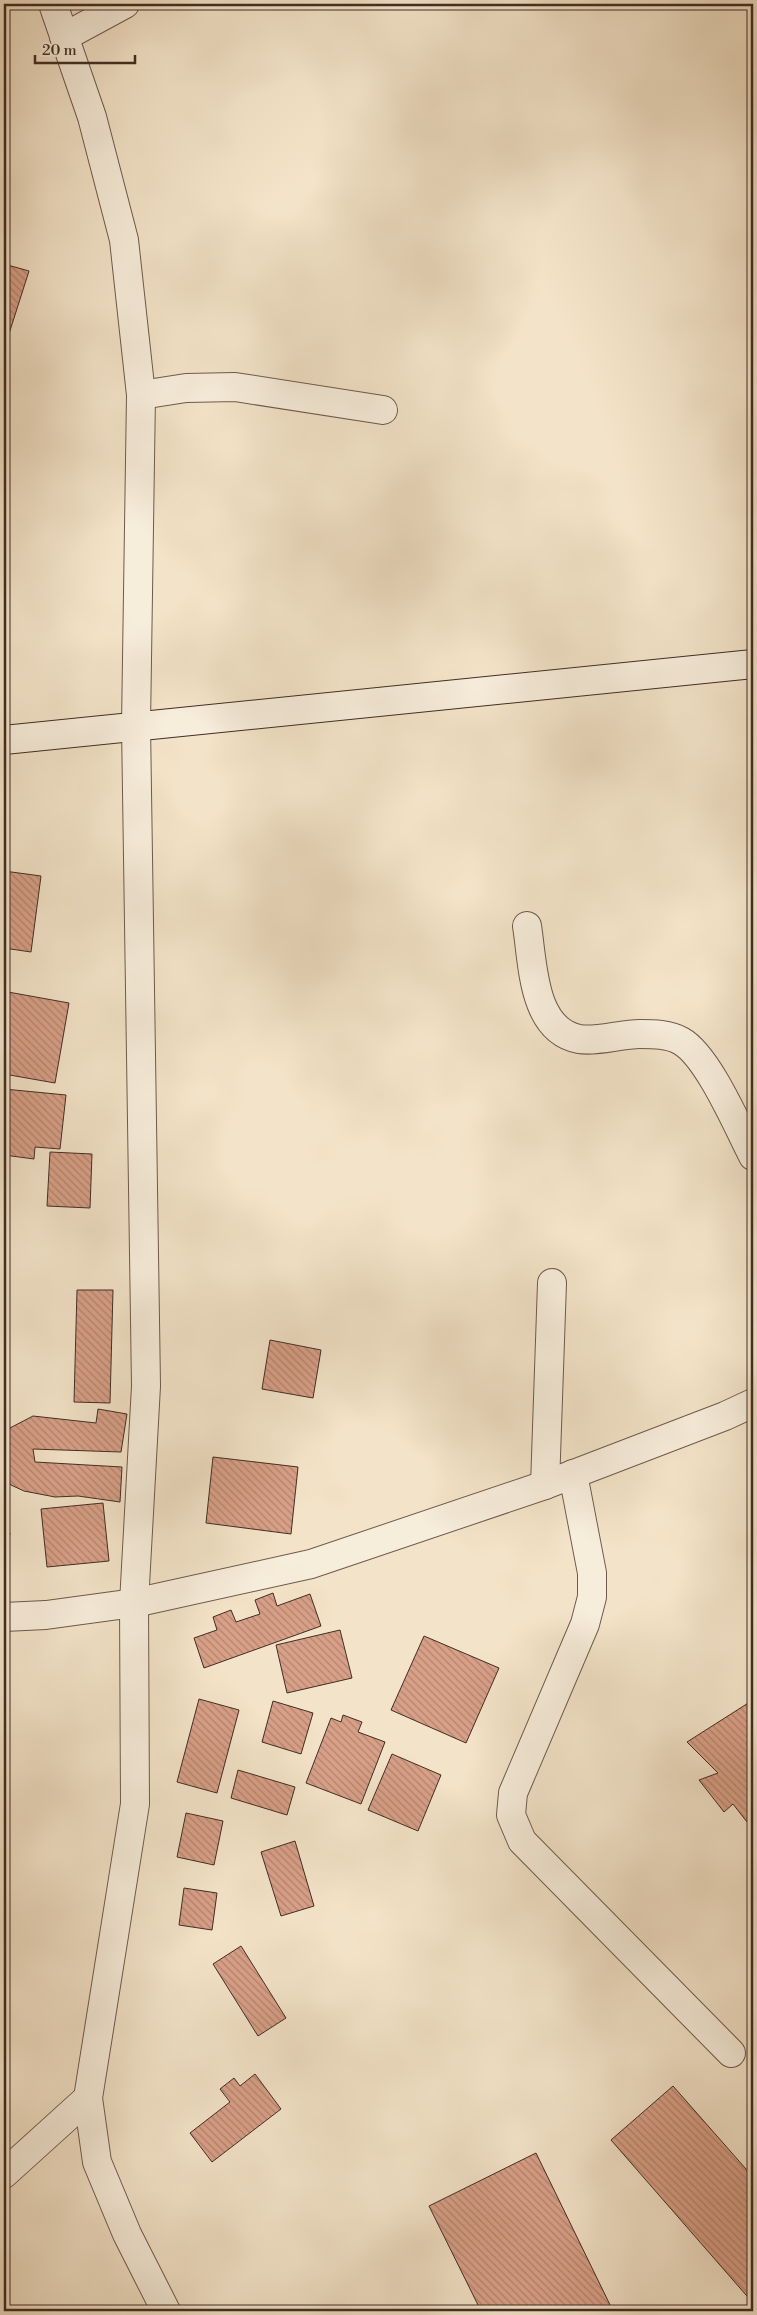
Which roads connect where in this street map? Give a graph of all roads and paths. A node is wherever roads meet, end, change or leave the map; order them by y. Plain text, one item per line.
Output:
1 (53, 4) edge
2 (125, 4) edge
3 (64, 37) junction
4 (141, 395) junction
5 (383, 410) dead end
6 (753, 664) edge
7 (136, 725) junction
8 (4, 740) edge
9 (527, 926) dead end
10 (753, 1156) edge
11 (552, 1283) dead end
12 (753, 1403) edge
13 (573, 1474) junction
14 (545, 1485) junction
15 (134, 1602) junction
16 (4, 1617) edge
17 (731, 2053) dead end
18 (88, 2098) junction
19 (4, 2174) edge
20 (166, 2311) edge

1 - 3 street
2 - 3 street
3 - 4 street
4 - 5 street
4 - 7 street
6 - 7 street
7 - 8 street
7 - 15 street
9 - 10 street
11 - 14 street
12 - 13 street
13 - 14 street
13 - 17 street
14 - 15 street
15 - 16 street
15 - 18 street
18 - 19 street
18 - 20 street

